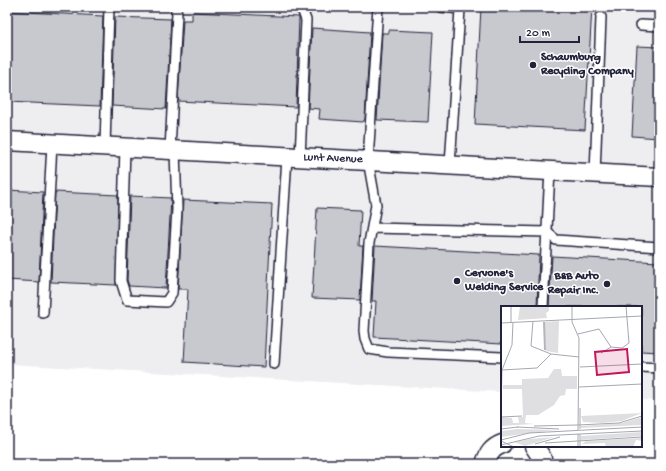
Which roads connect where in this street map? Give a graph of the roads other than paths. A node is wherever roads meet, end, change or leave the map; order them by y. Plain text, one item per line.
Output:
1 (109, 7) edge
2 (176, 7) edge
3 (296, 7) edge
4 (378, 7) edge
5 (440, 7) edge
6 (601, 17) dead end
7 (641, 25) dead end
8 (659, 26) edge
9 (7, 141) edge
10 (52, 144) junction
11 (105, 147) junction
12 (125, 148) junction
13 (172, 150) junction
14 (293, 157) junction
15 (368, 160) junction
16 (450, 165) junction
17 (550, 171) junction
18 (595, 174) junction
19 (659, 177) edge
20 (372, 228) junction
21 (547, 232) junction
22 (659, 246) edge
23 (543, 306) edge
24 (44, 313) dead end
25 (501, 357) edge
26 (274, 364) dead end
27 (642, 367) edge
28 (659, 368) edge
29 (501, 444) edge
30 (535, 447) edge
31 (485, 464) edge
32 (542, 464) edge

1 - 11 lane
2 - 13 lane
3 - 14 lane
4 - 15 lane
5 - 16 lane
6 - 18 lane
7 - 8 lane
9 - 10 street, Lunt Avenue
10 - 11 street, Lunt Avenue
10 - 24 lane
11 - 12 street, Lunt Avenue
12 - 13 street, Lunt Avenue
12 - 13 lane
13 - 14 street, Lunt Avenue
14 - 15 street, Lunt Avenue
14 - 26 lane
15 - 16 street, Lunt Avenue
15 - 20 lane
16 - 17 street, Lunt Avenue
17 - 18 street, Lunt Avenue
17 - 21 lane
18 - 19 street, Lunt Avenue
20 - 21 lane
20 - 25 lane
21 - 22 lane
21 - 23 lane
27 - 28 lane
29 - 31 street
30 - 32 street

